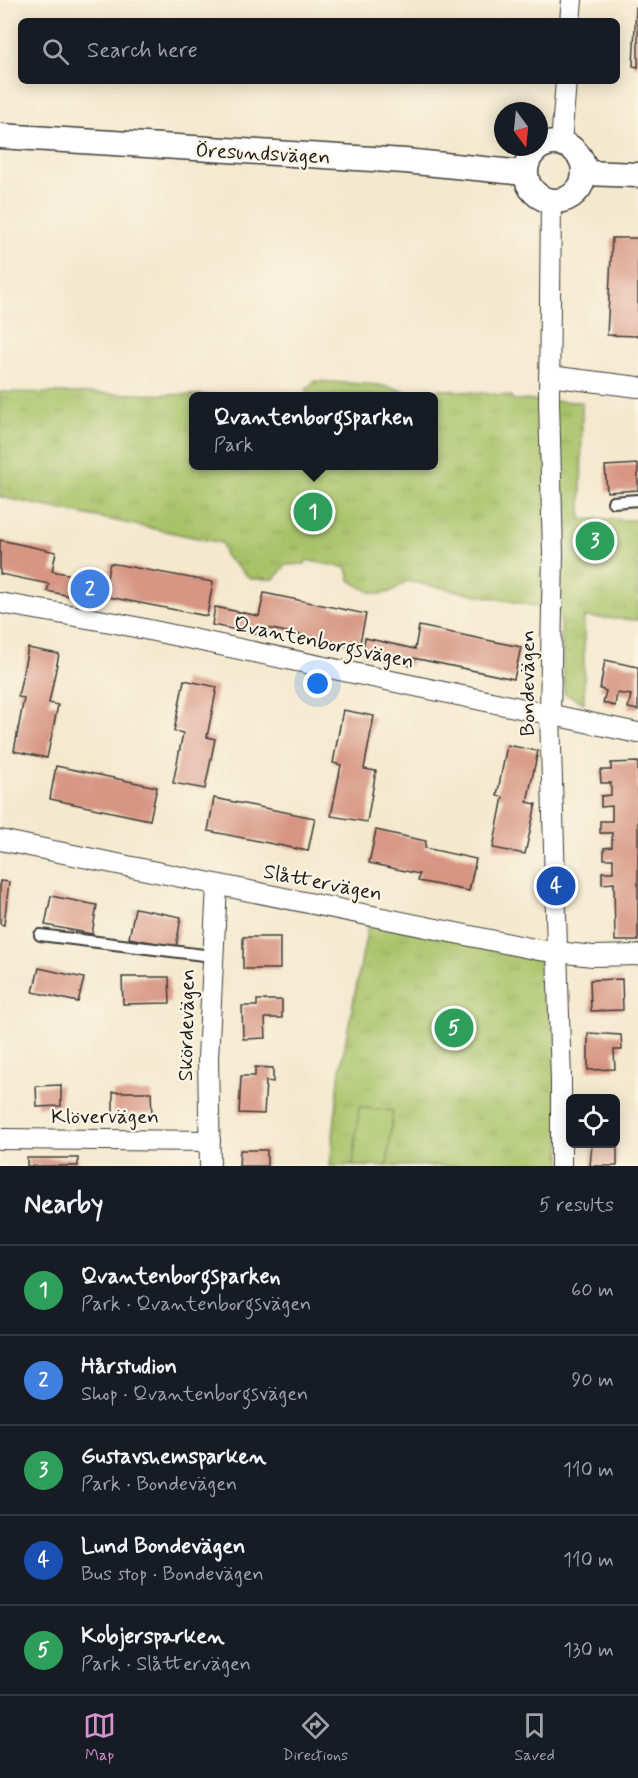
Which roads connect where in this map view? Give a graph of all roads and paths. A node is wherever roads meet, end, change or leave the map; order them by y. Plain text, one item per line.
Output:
1 (572, 0) edge
2 (570, 18) edge
3 (566, 84) edge
4 (0, 136) edge
5 (561, 143) junction
6 (525, 172) junction
7 (585, 173) junction
8 (638, 175) edge
9 (550, 201) junction
10 (549, 376) junction
11 (638, 387) edge
12 (638, 500) edge
13 (613, 502) dead end
14 (0, 603) edge
15 (550, 714) junction
16 (638, 733) edge
17 (0, 840) edge
18 (217, 886) junction
19 (40, 935) dead end
20 (557, 953) junction
21 (638, 955) edge
22 (212, 956) junction
23 (0, 1139) edge
24 (210, 1141) junction
25 (210, 1166) edge
26 (561, 1166) edge

1 - 2 street
3 - 5 street
4 - 6 street, Öresundsvägen
5 - 6 street
5 - 7 street
6 - 9 street
7 - 8 street
7 - 9 street
9 - 10 street, Bondevägen
10 - 11 street
10 - 15 street, Bondevägen
12 - 13 lane
14 - 15 street, Qvantenborgsvägen
15 - 16 street, Qvantenborgsvägen
15 - 20 street, Bondevägen
17 - 18 street, Slåttervägen
18 - 20 street, Slåttervägen
18 - 22 street, Skördevägen
19 - 22 lane
20 - 21 street, Slåttervägen
20 - 26 street, Bondevägen
22 - 24 street, Skördevägen
23 - 24 street, Klövervägen
24 - 25 street, Skördevägen

